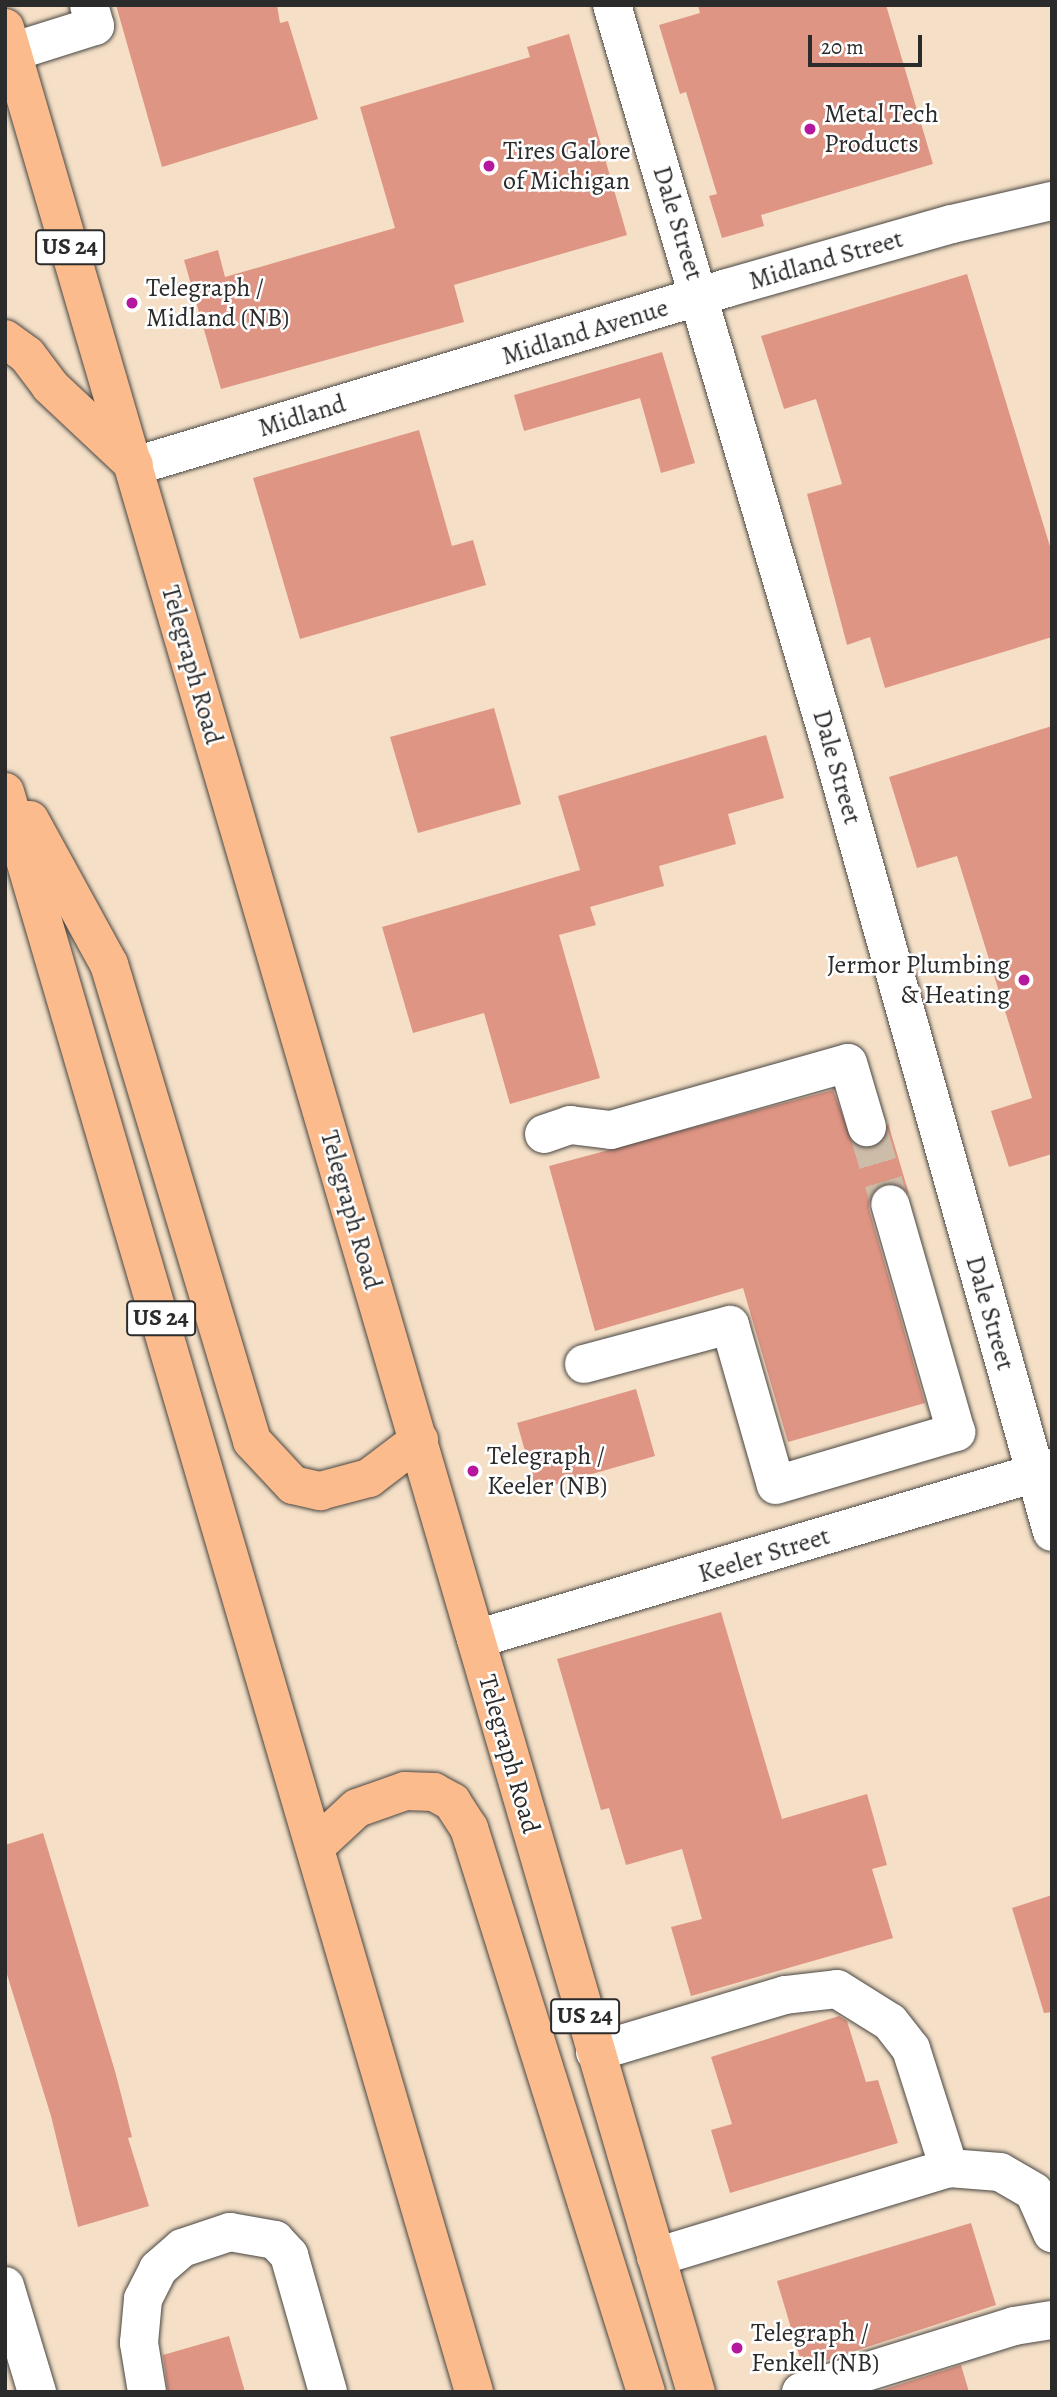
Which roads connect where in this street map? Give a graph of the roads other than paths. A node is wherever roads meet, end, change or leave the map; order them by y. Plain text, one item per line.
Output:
1 (89, 5) edge
2 (612, 5) edge
3 (9, 40) edge
4 (1052, 201) edge
5 (700, 297) junction
6 (5, 339) edge
7 (469, 366) joint
8 (135, 466) junction
9 (5, 775) edge
10 (5, 792) edge
11 (867, 1127) tunnel mouth
12 (544, 1134) dead end
13 (890, 1204) tunnel mouth
14 (584, 1364) dead end
15 (419, 1440) junction
16 (1043, 1471) edge
17 (1052, 1532) edge
18 (476, 1639) junction
19 (317, 1845) junction
20 (595, 2052) junction
21 (949, 2168) junction
22 (1052, 2233) edge
23 (656, 2258) junction
24 (5, 2286) edge
25 (1051, 2317) edge
26 (37, 2392) edge
27 (147, 2392) edge
28 (328, 2392) edge
29 (474, 2392) edge
30 (646, 2392) edge
31 (696, 2392) edge
32 (801, 2392) edge

1 - 3 street
2 - 5 street, Dale Street
3 - 8 main road, Telegraph Road / US 24
4 - 5 street, Midland Street
5 - 7 street, Midland Avenue
5 - 16 street, Dale Street
6 - 8 main road
7 - 8 street, Midland
8 - 15 main road, Telegraph Road / US 24
9 - 15 main road
10 - 19 main road, US 24
11 - 12 street
13 - 14 street
15 - 18 main road, Telegraph Road / US 24
16 - 17 street, Dale Street
16 - 18 street, Keeler Street
18 - 20 main road, Telegraph Road / US 24
19 - 29 main road, US 24
19 - 30 main road
20 - 21 street
20 - 23 main road, Telegraph Road / US 24
21 - 22 street
21 - 23 street
23 - 31 main road, Telegraph Road / US 24
24 - 26 street
25 - 32 street
27 - 28 street

